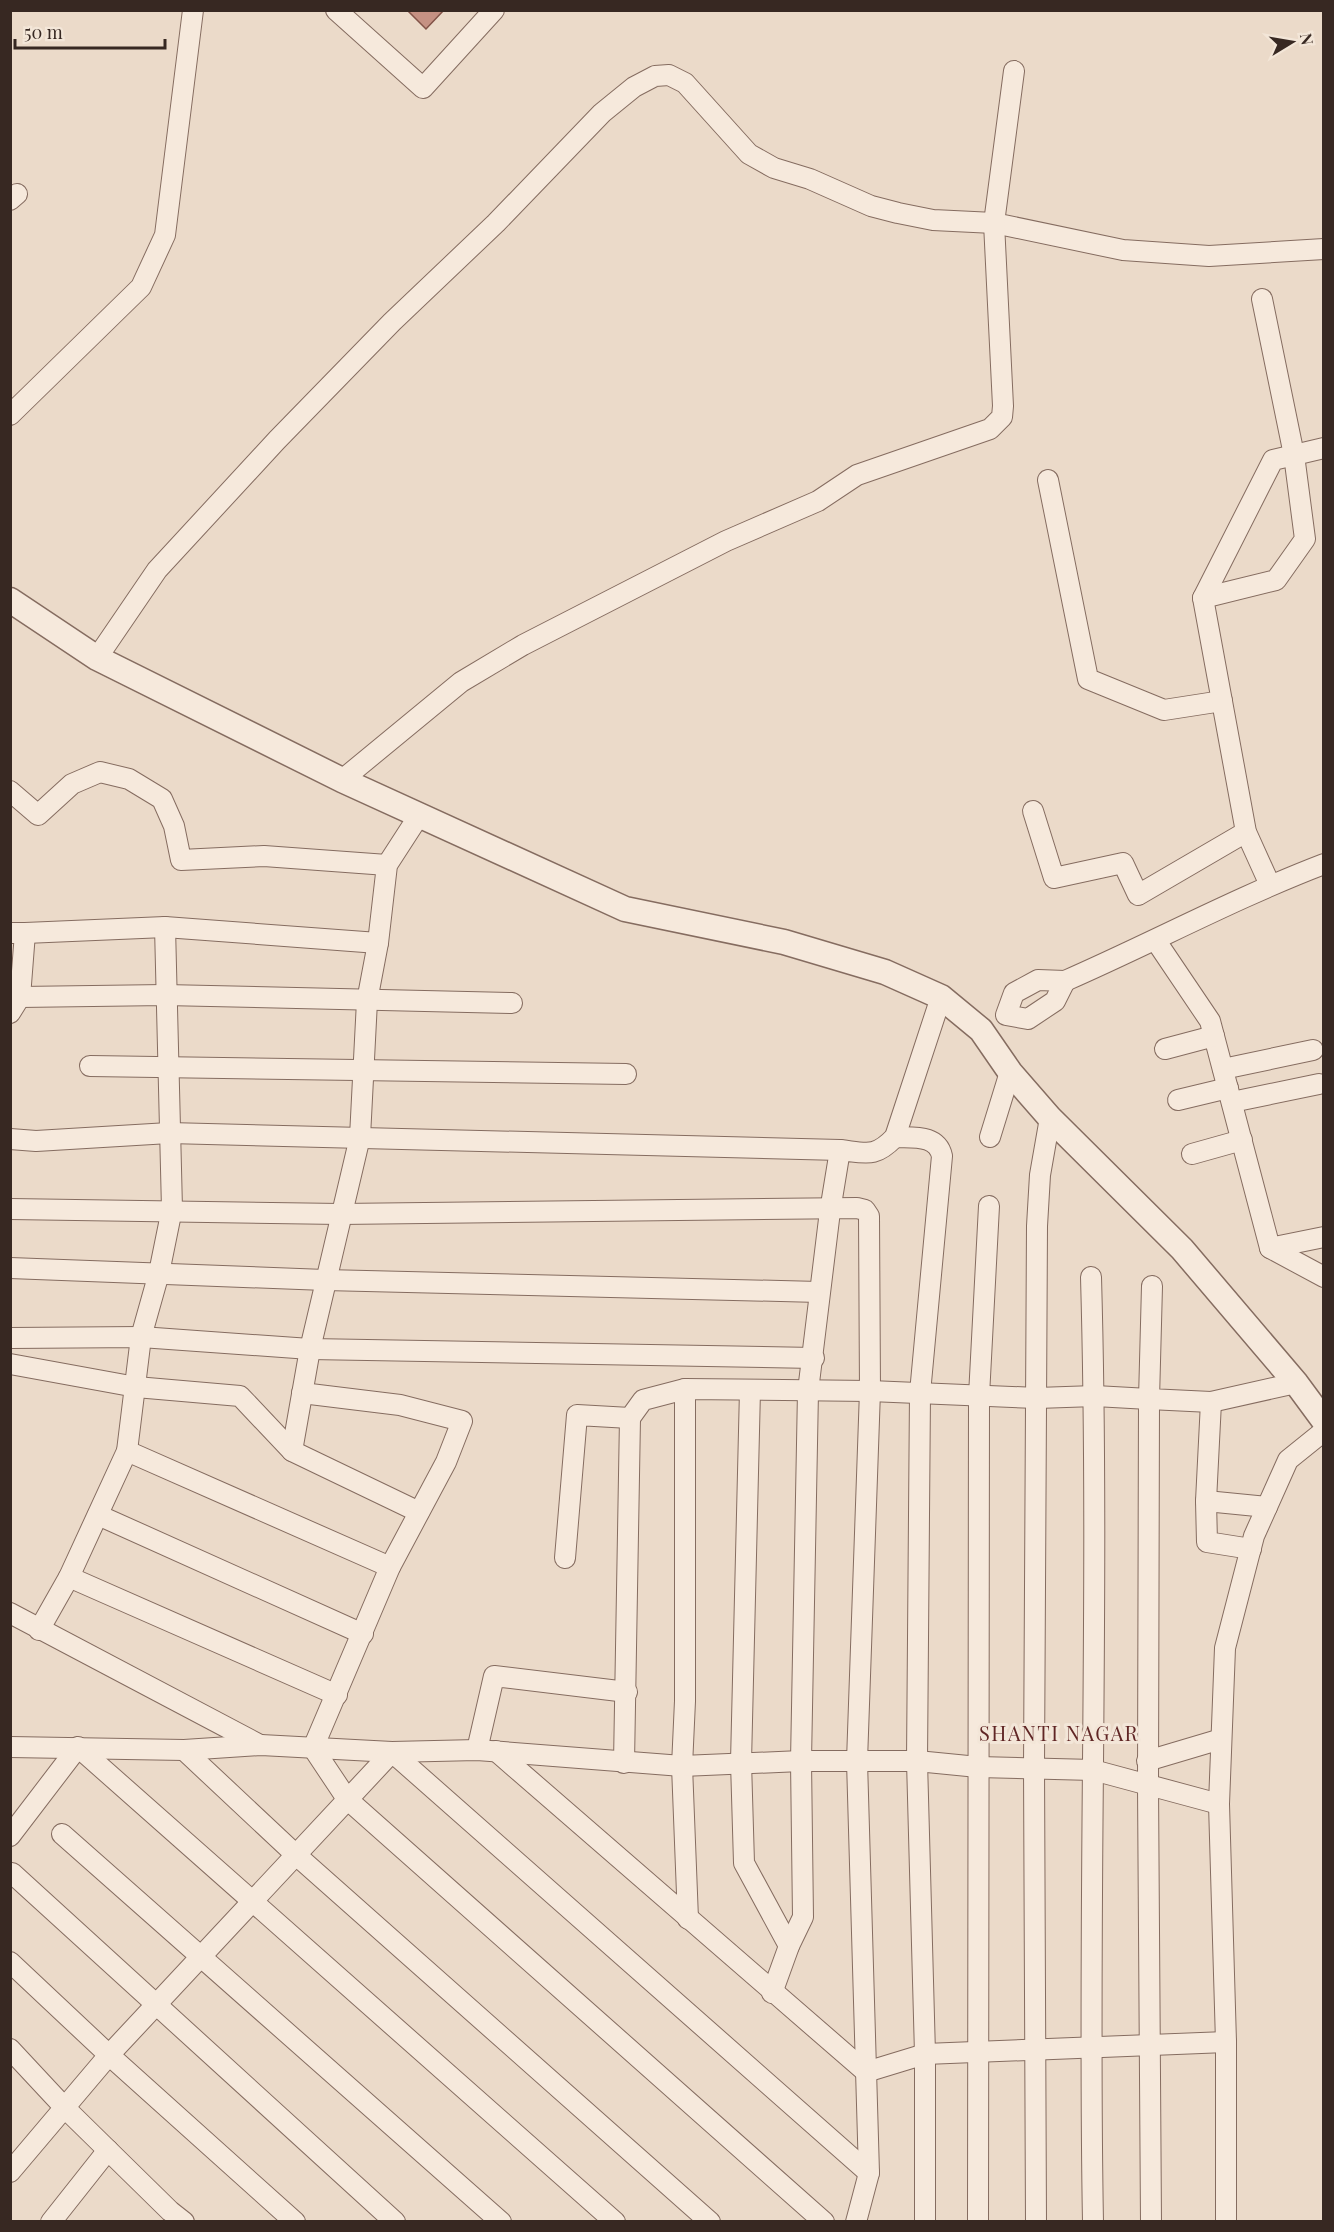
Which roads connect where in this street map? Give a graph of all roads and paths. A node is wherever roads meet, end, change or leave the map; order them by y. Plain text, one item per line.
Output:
1 (193, 10) edge
2 (336, 10) edge
3 (494, 10) edge
4 (1014, 71) dead end
5 (994, 223) junction
6 (1323, 249) edge
7 (1262, 299) dead end
8 (10, 415) edge
9 (1323, 448) edge
10 (1294, 455) junction
11 (1048, 480) dead end
12 (1203, 598) junction
13 (10, 600) edge
14 (97, 658) junction
15 (1221, 701) junction
16 (342, 780) junction
17 (10, 791) edge
18 (1033, 811) dead end
19 (420, 814) junction
20 (1246, 832) junction
21 (1323, 864) edge
22 (387, 865) junction
23 (1270, 885) junction
24 (165, 927) junction
25 (18, 933) edge
26 (1156, 941) junction
27 (378, 943) junction
28 (1065, 981) junction
29 (165, 995) junction
30 (941, 997) junction
31 (367, 1001) junction
32 (512, 1003) dead end
33 (15, 1005) edge
34 (1006, 1015) junction
35 (981, 1030) junction
36 (1214, 1036) junction
37 (1166, 1049) dead end
38 (1313, 1050) dead end
39 (167, 1065) junction
40 (90, 1066) dead end
41 (363, 1069) junction
42 (1223, 1069) junction
43 (1010, 1072) junction
44 (627, 1074) dead end
45 (1319, 1084) dead end
46 (1230, 1095) junction
47 (1178, 1100) dead end
48 (1050, 1118) junction
49 (169, 1133) junction
50 (360, 1137) junction
51 (895, 1137) junction
52 (990, 1137) dead end
53 (10, 1139) edge
54 (1242, 1140) junction
55 (840, 1150) junction
56 (1192, 1154) dead end
57 (989, 1206) dead end
58 (10, 1209) edge
59 (172, 1209) junction
60 (830, 1211) junction
61 (340, 1214) junction
62 (1323, 1237) edge
63 (1270, 1248) junction
64 (10, 1268) edge
65 (159, 1273) junction
66 (1091, 1277) dead end
67 (1323, 1277) edge
68 (325, 1280) junction
69 (1152, 1286) dead end
70 (819, 1292) junction
71 (141, 1337) junction
72 (10, 1338) edge
73 (310, 1349) junction
74 (814, 1358) junction
75 (10, 1364) edge
76 (1296, 1383) junction
77 (136, 1387) junction
78 (685, 1389) junction
79 (750, 1390) junction
80 (808, 1391) junction
81 (870, 1391) junction
82 (302, 1393) junction
83 (920, 1393) junction
84 (979, 1396) junction
85 (1095, 1396) junction
86 (1036, 1398) junction
87 (1149, 1399) junction
88 (1211, 1402) junction
89 (630, 1418) junction
90 (1323, 1421) edge
91 (1323, 1431) edge
92 (127, 1451) junction
93 (292, 1451) junction
94 (1206, 1501) junction
95 (1267, 1507) junction
96 (419, 1512) junction
97 (98, 1515) junction
98 (1251, 1549) junction
99 (565, 1558) dead end
100 (390, 1567) junction
101 (69, 1577) junction
102 (10, 1613) edge
103 (39, 1630) junction
104 (363, 1634) junction
105 (627, 1692) junction
106 (337, 1695) junction
107 (1221, 1739) junction
108 (261, 1745) junction
109 (78, 1747) junction
110 (10, 1748) edge
111 (313, 1748) junction
112 (184, 1750) junction
113 (487, 1751) junction
114 (392, 1752) junction
115 (801, 1761) junction
116 (857, 1761) junction
117 (917, 1761) junction
118 (1148, 1761) junction
119 (741, 1762) junction
120 (624, 1763) junction
121 (682, 1766) junction
122 (978, 1767) junction
123 (1034, 1767) junction
124 (1093, 1770) junction
125 (1148, 1786) junction
126 (347, 1799) junction
127 (1219, 1804) junction
128 (62, 1834) dead end
129 (10, 1836) edge
130 (295, 1854) junction
131 (12, 1874) dead end
132 (251, 1901) junction
133 (688, 1919) junction
134 (789, 1946) junction
135 (202, 1955) junction
136 (10, 1962) edge
137 (772, 1993) junction
138 (155, 2006) junction
139 (1226, 2042) junction
140 (1150, 2045) junction
141 (1089, 2047) junction
142 (1034, 2050) junction
143 (978, 2052) junction
144 (926, 2054) junction
145 (110, 2055) junction
146 (13, 2058) edge
147 (866, 2072) junction
148 (65, 2108) junction
149 (108, 2150) junction
150 (10, 2172) edge
151 (869, 2173) junction
152 (172, 2218) edge
153 (51, 2222) edge
154 (295, 2222) edge
155 (395, 2222) edge
156 (501, 2222) edge
157 (615, 2222) edge
158 (710, 2222) edge
159 (824, 2222) edge
160 (856, 2222) edge
161 (925, 2222) edge
162 (978, 2222) edge
163 (1036, 2222) edge
164 (1092, 2222) edge
165 (1151, 2222) edge
166 (1226, 2222) edge

1 - 8 street
2 - 3 street
4 - 5 street
5 - 6 street
5 - 14 street
5 - 16 street
7 - 10 street
9 - 10 street
10 - 12 street
10 - 12 street
11 - 15 street
12 - 15 street
13 - 14 street
14 - 16 street
15 - 20 street
16 - 19 street
17 - 22 street
18 - 20 street
19 - 22 street
19 - 30 street
20 - 23 street
21 - 23 street
22 - 27 street
23 - 26 street
24 - 25 street
24 - 27 street
24 - 29 street
25 - 33 street
26 - 28 street
26 - 36 street
27 - 31 street
28 - 34 street
28 - 34 street
29 - 31 street
29 - 33 street
29 - 39 street
30 - 35 street
30 - 51 street
31 - 32 street
31 - 41 street
34 - 35 street
35 - 43 street
36 - 37 street
36 - 42 street
38 - 42 street
39 - 40 street
39 - 41 street
39 - 49 street
41 - 44 street
41 - 50 street
42 - 46 street
43 - 48 street
43 - 52 street
45 - 46 street
46 - 47 street
46 - 54 street
48 - 76 street
48 - 86 street
49 - 50 street
49 - 53 street
49 - 59 street
50 - 55 street
50 - 61 street
51 - 55 street
51 - 83 street
54 - 56 street
54 - 63 street
55 - 60 street
57 - 84 street
58 - 59 street
59 - 61 street
59 - 65 street
60 - 61 street
60 - 70 street
60 - 81 street
61 - 68 street
62 - 63 street
63 - 67 street
64 - 65 street
65 - 68 street
65 - 71 street
66 - 85 street
68 - 70 street
68 - 73 street
69 - 87 street
70 - 74 street
71 - 72 street
71 - 73 street
71 - 77 street
73 - 74 street
73 - 82 street
74 - 80 street
75 - 77 street
76 - 88 street
76 - 90 street
77 - 92 street
77 - 93 street
78 - 79 street
78 - 89 street
78 - 121 street
79 - 80 street
79 - 119 street
80 - 81 street
80 - 115 street
81 - 83 street
81 - 116 street
82 - 93 street
82 - 96 street
83 - 84 street
83 - 117 street
84 - 86 street
84 - 122 street
85 - 86 street
85 - 87 street
85 - 124 street
86 - 123 street
87 - 88 street
87 - 118 street
88 - 94 street
89 - 99 street
89 - 105 street
91 - 95 street
92 - 97 street
92 - 100 street
93 - 96 street
94 - 95 street
94 - 98 street
95 - 98 street
96 - 100 street
97 - 101 street
97 - 104 street
98 - 107 street
100 - 104 street
101 - 103 street
101 - 106 street
102 - 103 street
103 - 108 street
104 - 106 street
105 - 113 street
105 - 120 street
106 - 111 street
107 - 118 street
107 - 127 street
108 - 111 street
108 - 112 street
109 - 110 street
109 - 112 street
109 - 129 street
109 - 132 street
111 - 114 street
111 - 126 street
112 - 130 street
113 - 114 street
113 - 120 street
113 - 133 street
114 - 126 street
114 - 151 street
115 - 116 street
115 - 119 street
115 - 134 street
116 - 117 street
116 - 147 street
117 - 122 street
117 - 144 street
118 - 125 street
119 - 121 street
119 - 134 street
120 - 121 street
121 - 133 street
122 - 123 street
122 - 143 street
123 - 124 street
123 - 142 street
124 - 125 street
124 - 141 street
125 - 127 street
125 - 140 street
126 - 130 street
126 - 159 street
127 - 139 street
128 - 135 street
130 - 132 street
130 - 158 street
131 - 138 street
132 - 135 street
132 - 157 street
133 - 137 street
134 - 137 street
135 - 138 street
135 - 156 street
136 - 145 street
137 - 147 street
138 - 145 street
138 - 155 street
139 - 140 street
139 - 166 street
140 - 141 street
140 - 165 street
141 - 142 street
141 - 164 street
142 - 143 street
142 - 163 street
143 - 144 street
143 - 162 street
144 - 147 street
144 - 161 street
145 - 148 street
145 - 154 street
146 - 148 street
147 - 151 street
148 - 149 street
148 - 150 street
149 - 152 street
149 - 153 street
151 - 160 street

